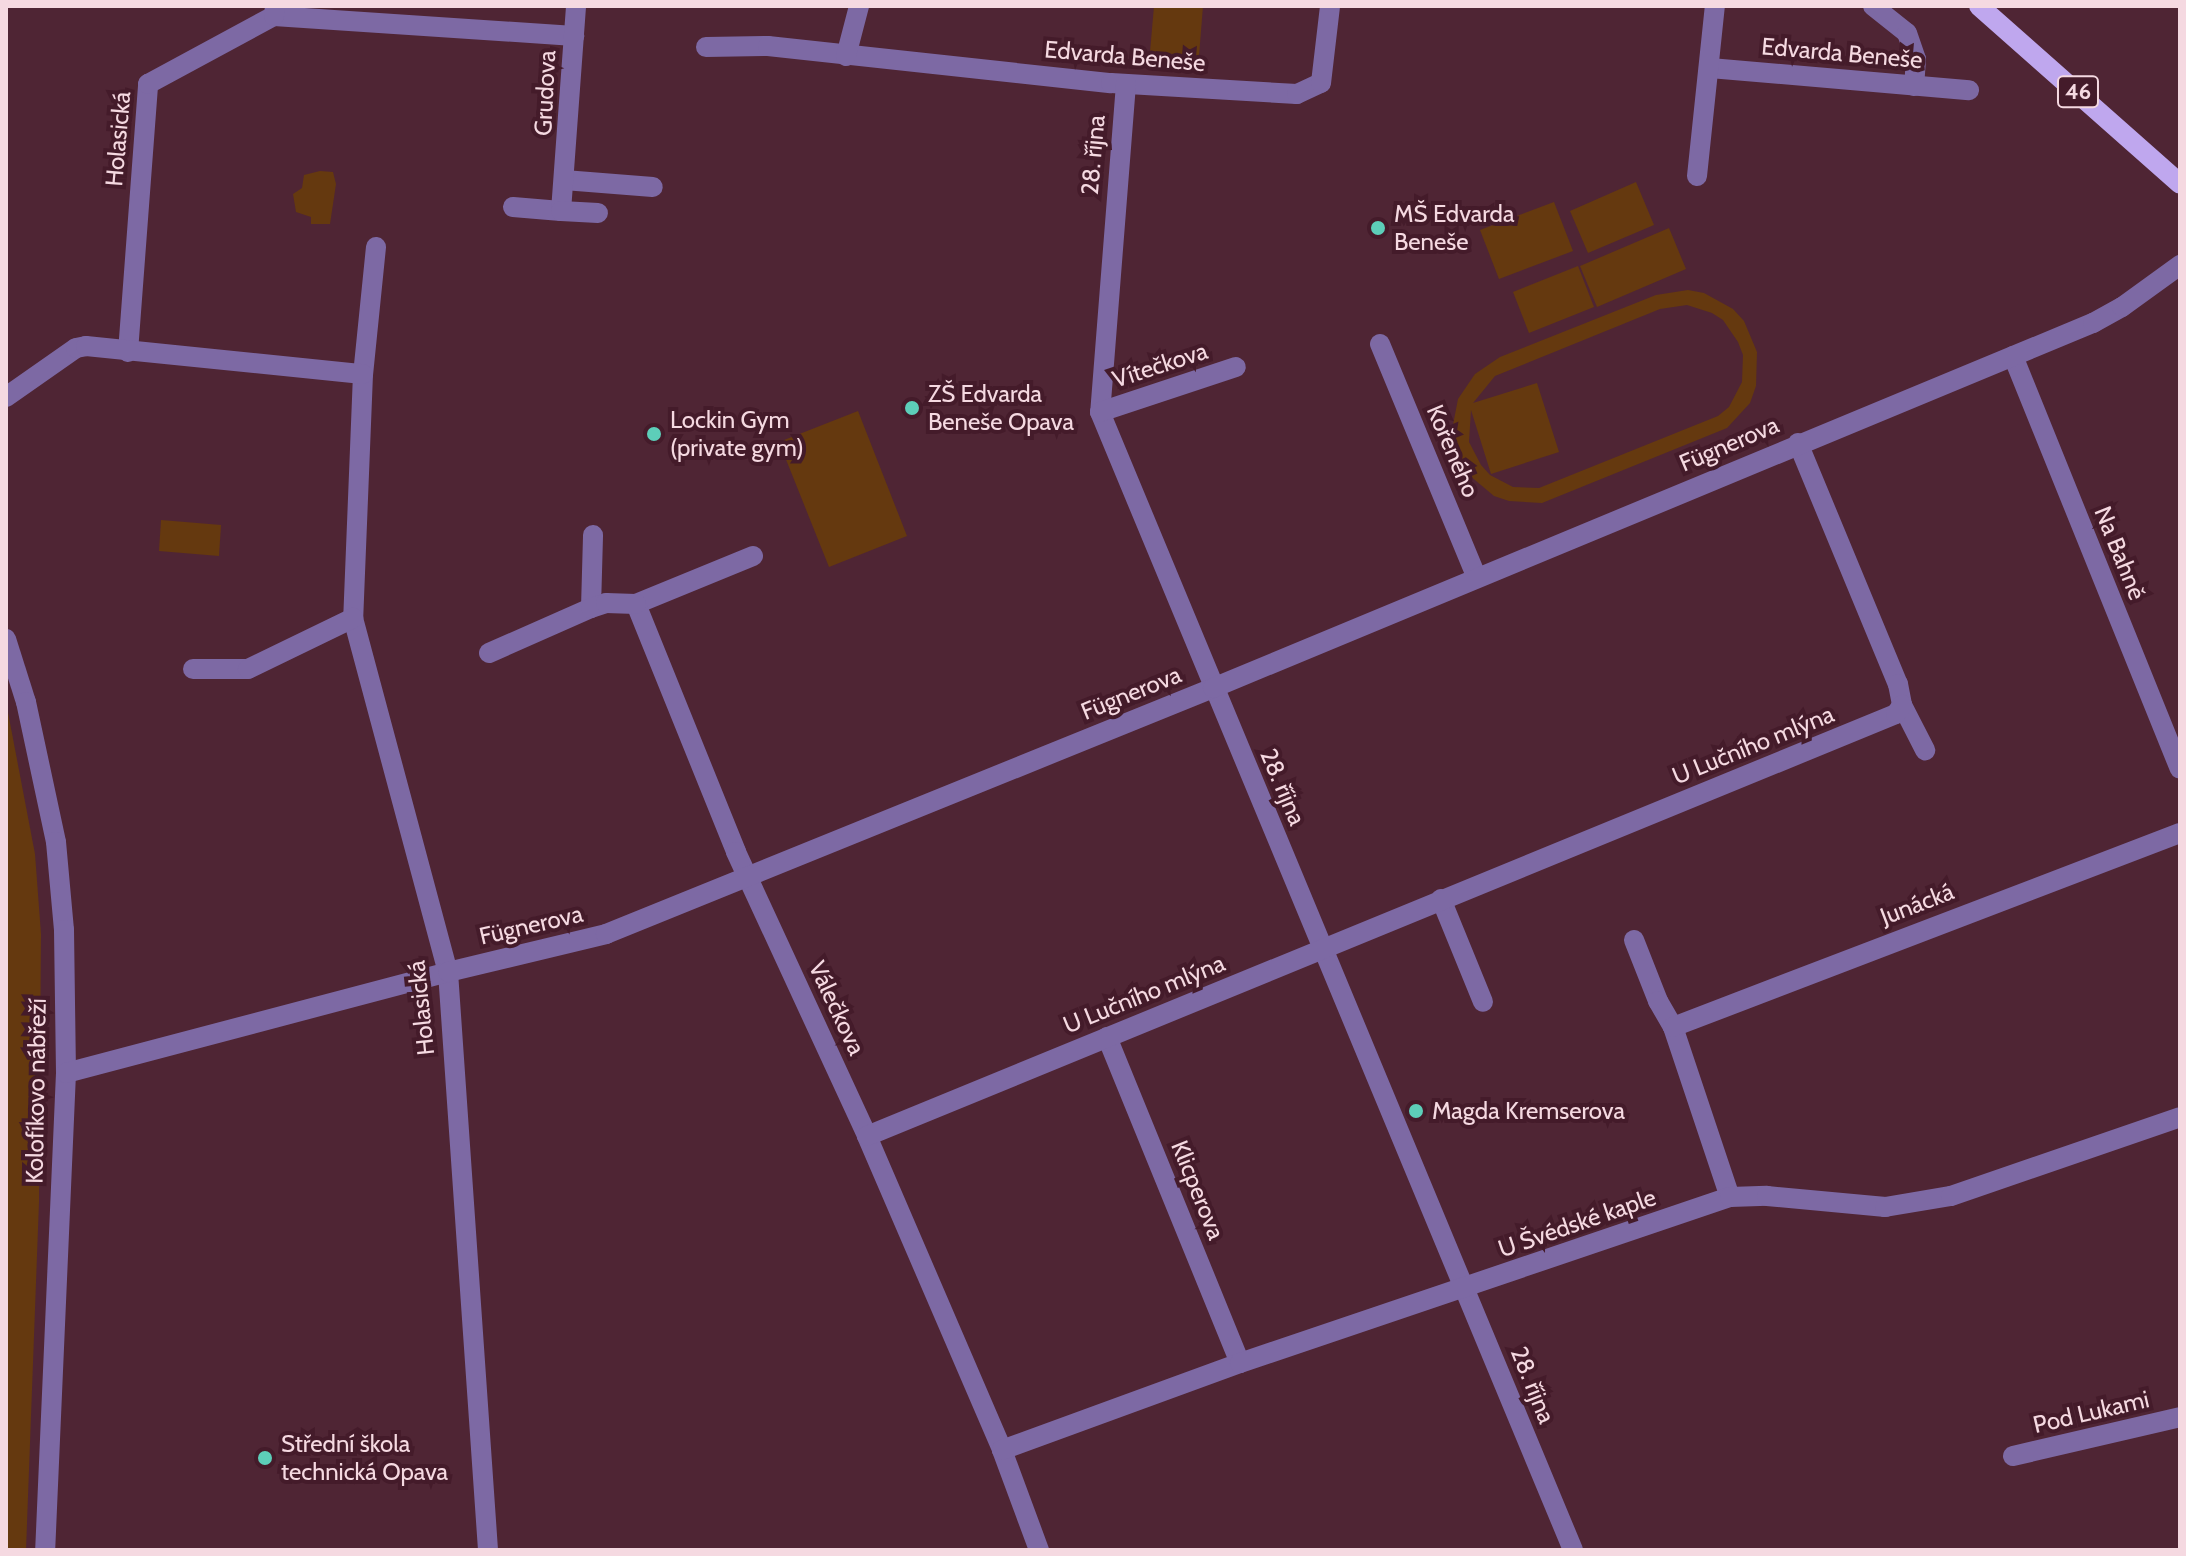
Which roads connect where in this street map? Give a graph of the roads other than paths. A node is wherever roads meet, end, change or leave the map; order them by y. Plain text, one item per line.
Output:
1 (576, 6) edge
2 (859, 6) edge
3 (1330, 6) edge
4 (1715, 6) edge
5 (1873, 6) edge
6 (1979, 6) edge
7 (274, 11) edge
8 (574, 36) junction
9 (706, 47) dead end
10 (846, 56) junction
11 (1710, 68) junction
12 (1126, 84) junction
13 (1914, 86) junction
14 (1969, 90) dead end
15 (1697, 176) dead end
16 (564, 180) junction
17 (2180, 184) edge
18 (653, 187) dead end
19 (513, 207) dead end
20 (561, 211) junction
21 (598, 213) dead end
22 (376, 247) dead end
23 (2180, 265) edge
24 (1380, 344) dead end
25 (128, 352) junction
26 (2013, 356) junction
27 (1236, 367) dead end
28 (363, 374) junction
29 (6, 397) edge
30 (1100, 412) junction
31 (1798, 443) junction
32 (593, 535) dead end
33 (753, 556) dead end
34 (1477, 578) junction
35 (636, 604) junction
36 (591, 608) junction
37 (353, 618) junction
38 (6, 639) edge
39 (489, 653) dead end
40 (193, 669) dead end
41 (1213, 688) junction
42 (1902, 705) junction
43 (1925, 750) dead end
44 (2180, 769) edge
45 (2180, 833) edge
46 (748, 876) junction
47 (1441, 899) junction
48 (1634, 940) dead end
49 (1324, 948) junction
50 (448, 972) junction
51 (1483, 1002) dead end
52 (1673, 1027) junction
53 (1107, 1037) junction
54 (66, 1073) junction
55 (2180, 1117) edge
56 (867, 1136) junction
57 (1730, 1197) junction
58 (1465, 1288) junction
59 (1240, 1363) junction
60 (2180, 1417) edge
61 (1002, 1450) junction
62 (2013, 1456) dead end
63 (45, 1550) edge
64 (488, 1550) edge
65 (1039, 1550) edge
66 (1573, 1550) edge

1 - 8 street, Grudova
2 - 10 street
3 - 12 street, Edvarda Beneše
4 - 11 street
5 - 13 street
6 - 17 main road, 46
7 - 8 street, Grudova
7 - 25 street, Holasická
8 - 16 street, Grudova
9 - 10 street, Edvarda Beneše
10 - 12 street, Edvarda Beneše
11 - 13 street, Edvarda Beneše
11 - 15 street
12 - 30 street, 28. října
13 - 14 street, Edvarda Beneše
16 - 18 street
16 - 20 street, Grudova
19 - 20 street
20 - 21 street
22 - 28 street, Holasická
23 - 26 street, Fügnerova
24 - 34 street, Kořeného
25 - 28 street
25 - 29 street
26 - 31 street, Fügnerova
26 - 44 street, Na Bahně
27 - 30 street, Vítečkova
28 - 37 street, Holasická
30 - 41 street, 28. října
31 - 34 street, Fügnerova
31 - 42 street
32 - 36 street
33 - 35 street
34 - 41 street, Fügnerova
35 - 36 street
35 - 46 street, Válečkova
36 - 39 street
37 - 40 street
37 - 50 street, Holasická
38 - 54 street, Kolofíkovo nábřeží
41 - 46 street, Fügnerova
41 - 49 street, 28. října
42 - 43 street
42 - 47 street, U Lučního mlýna
45 - 52 street, Junácká
46 - 50 street, Fügnerova
46 - 56 street, Válečkova
47 - 49 street, U Lučního mlýna
47 - 51 street
48 - 52 street
49 - 53 street, U Lučního mlýna
49 - 58 street, 28. října
50 - 54 street, Fügnerova
50 - 64 street, Holasická
52 - 57 street
53 - 56 street, U Lučního mlýna
53 - 59 street, Klicperova
54 - 63 street, Kolofíkovo nábřeží
55 - 57 street, U Švédské kaple
56 - 61 street, Válečkova
57 - 58 street, U Švédské kaple
58 - 59 street, U Švédské kaple
58 - 66 street, 28. října
59 - 61 street, U Švédské kaple
60 - 62 street, Pod Lukami
61 - 65 street, Válečkova

